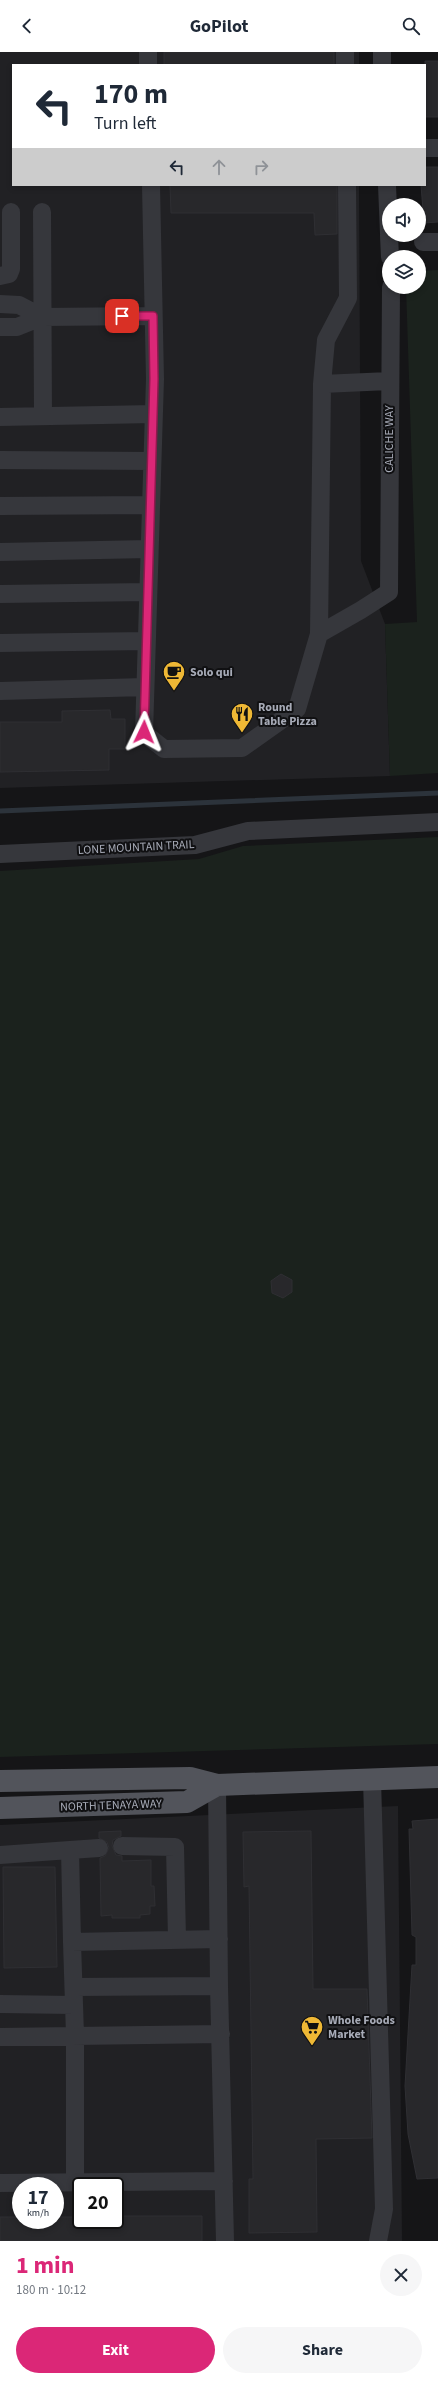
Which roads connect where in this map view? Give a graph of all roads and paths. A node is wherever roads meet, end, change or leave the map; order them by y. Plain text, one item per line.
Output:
1 (148, 52) edge
2 (345, 52) edge
3 (382, 52) edge
4 (148, 64) edge
5 (345, 64) edge
6 (382, 64) edge
7 (426, 148) edge
8 (438, 148) edge
9 (151, 186) edge
10 (347, 186) edge
11 (387, 186) edge
12 (388, 198) edge
13 (10, 212) dead end
14 (42, 212) dead end
15 (0, 276) edge
16 (391, 294) edge
17 (0, 304) edge
18 (153, 316) junction
19 (42, 317) junction
20 (0, 327) edge
21 (389, 381) junction
22 (322, 384) junction
23 (154, 414) junction
24 (43, 416) junction
25 (0, 417) edge
26 (0, 460) edge
27 (152, 461) junction
28 (151, 505) junction
29 (0, 506) edge
30 (149, 549) junction
31 (0, 552) edge
32 (148, 592) junction
33 (0, 594) edge
34 (319, 634) junction
35 (146, 641) junction
36 (0, 643) edge
37 (145, 687) junction
38 (0, 691) edge
39 (438, 822) edge
40 (0, 854) edge
41 (438, 1777) edge
42 (372, 1779) junction
43 (0, 1781) edge
44 (217, 1784) junction
45 (0, 1808) edge
46 (122, 1846) dead end
47 (99, 1848) dead end
48 (70, 1850) junction
49 (0, 1855) edge
50 (177, 1939) junction
51 (218, 1939) junction
52 (72, 1942) junction
53 (218, 1986) junction
54 (74, 1987) junction
55 (0, 2004) edge
56 (74, 2005) junction
57 (221, 2034) junction
58 (75, 2036) junction
59 (0, 2037) edge
60 (75, 2177) edge
61 (224, 2181) junction
62 (72, 2182) edge
63 (124, 2182) edge
64 (0, 2183) edge
65 (225, 2241) edge
66 (378, 2241) edge

1 - 4 street
2 - 5 street
3 - 6 street
7 - 8 street
9 - 18 street
10 - 22 street
11 - 12 street
13 - 15 street
14 - 19 street
16 - 21 street, CALICHE WAY
17 - 19 street
18 - 19 street
18 - 23 street
19 - 20 street
19 - 24 street
21 - 22 street
21 - 34 street, CALICHE WAY
22 - 34 street
23 - 24 street
23 - 27 street
24 - 25 street
26 - 27 street
27 - 28 street
28 - 29 street
28 - 30 street
30 - 31 street
30 - 32 street
32 - 33 street
32 - 35 street
34 - 37 street
35 - 36 street
35 - 37 street
37 - 38 street
39 - 40 street, LONE MOUNTAIN TRAIL
41 - 42 main road, NORTH TENAYA WAY
42 - 44 main road, NORTH TENAYA WAY
42 - 66 street
43 - 44 main road, NORTH TENAYA WAY
44 - 45 main road, NORTH TENAYA WAY
44 - 51 street
46 - 50 street
47 - 48 street
48 - 49 street
48 - 52 street
50 - 51 street
50 - 52 street
51 - 53 street
52 - 54 street
53 - 54 street
53 - 57 street
54 - 56 street
55 - 56 street
56 - 58 street
57 - 58 street
57 - 61 street
58 - 59 street
58 - 60 street
61 - 63 street
61 - 65 street
62 - 64 street

